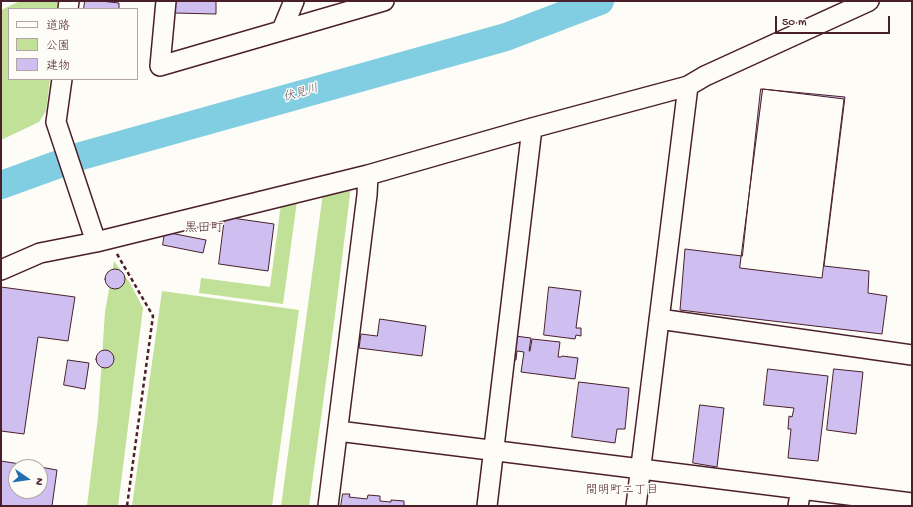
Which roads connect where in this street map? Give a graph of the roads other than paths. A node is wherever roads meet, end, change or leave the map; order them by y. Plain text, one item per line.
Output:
1 (166, 1) edge
2 (294, 1) edge
3 (384, 1) edge
4 (868, 1) edge
5 (282, 30) junction
6 (62, 80) edge
7 (688, 86) junction
8 (532, 128) junction
9 (368, 175) junction
10 (96, 242) junction
11 (1, 270) edge
12 (659, 319) junction
13 (912, 355) edge
14 (338, 431) junction
15 (493, 450) junction
16 (641, 469) junction
17 (799, 497) edge
18 (912, 503) edge
19 (328, 506) edge
20 (487, 506) edge
21 (636, 506) edge

1 - 5 street
2 - 5 street
3 - 5 street
4 - 7 street
6 - 10 street
7 - 8 street
7 - 12 street
8 - 9 street
8 - 15 street
9 - 10 street
9 - 14 street
10 - 11 street
12 - 13 street
12 - 16 street
14 - 15 street
14 - 19 street
15 - 16 street
15 - 20 street
16 - 17 street
16 - 21 street
17 - 18 street

